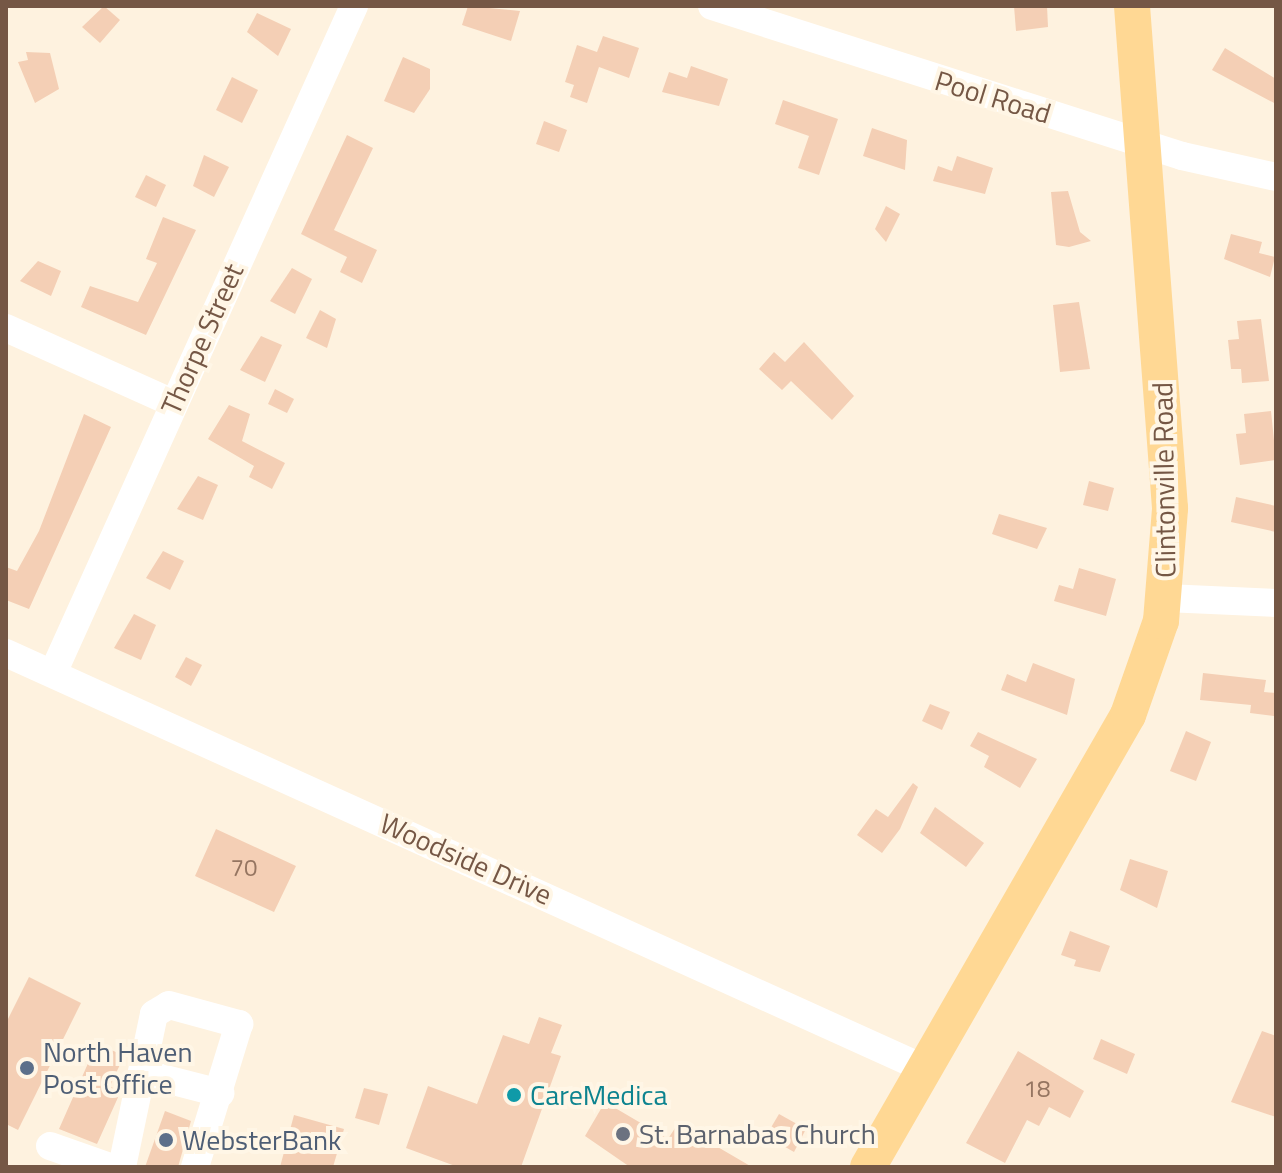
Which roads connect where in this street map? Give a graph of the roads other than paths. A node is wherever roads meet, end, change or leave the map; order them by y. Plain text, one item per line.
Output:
1 (354, 6) edge
2 (712, 6) edge
3 (1132, 6) edge
4 (1143, 143) junction
5 (1276, 177) edge
6 (6, 328) edge
7 (173, 403) junction
8 (1166, 598) junction
9 (1276, 603) edge
10 (6, 653) edge
11 (53, 673) junction
12 (925, 1069) junction
13 (142, 1073) junction
14 (220, 1093) junction
15 (50, 1146) dead end
16 (110, 1167) edge
17 (122, 1167) edge
18 (195, 1167) edge
19 (868, 1167) edge

1 - 7 street, Thorpe Street
2 - 4 street, Pool Road
3 - 4 main road, Clintonville Road
4 - 5 street, Pool Road
4 - 8 main road, Clintonville Road
6 - 7 street
7 - 11 street, Thorpe Street
8 - 9 street
8 - 12 main road, Clintonville Road
10 - 11 street, Woodside Drive
11 - 12 street, Woodside Drive
12 - 19 main road, Clintonville Road
13 - 14 street
13 - 14 street
13 - 17 street
14 - 18 street
15 - 16 street

